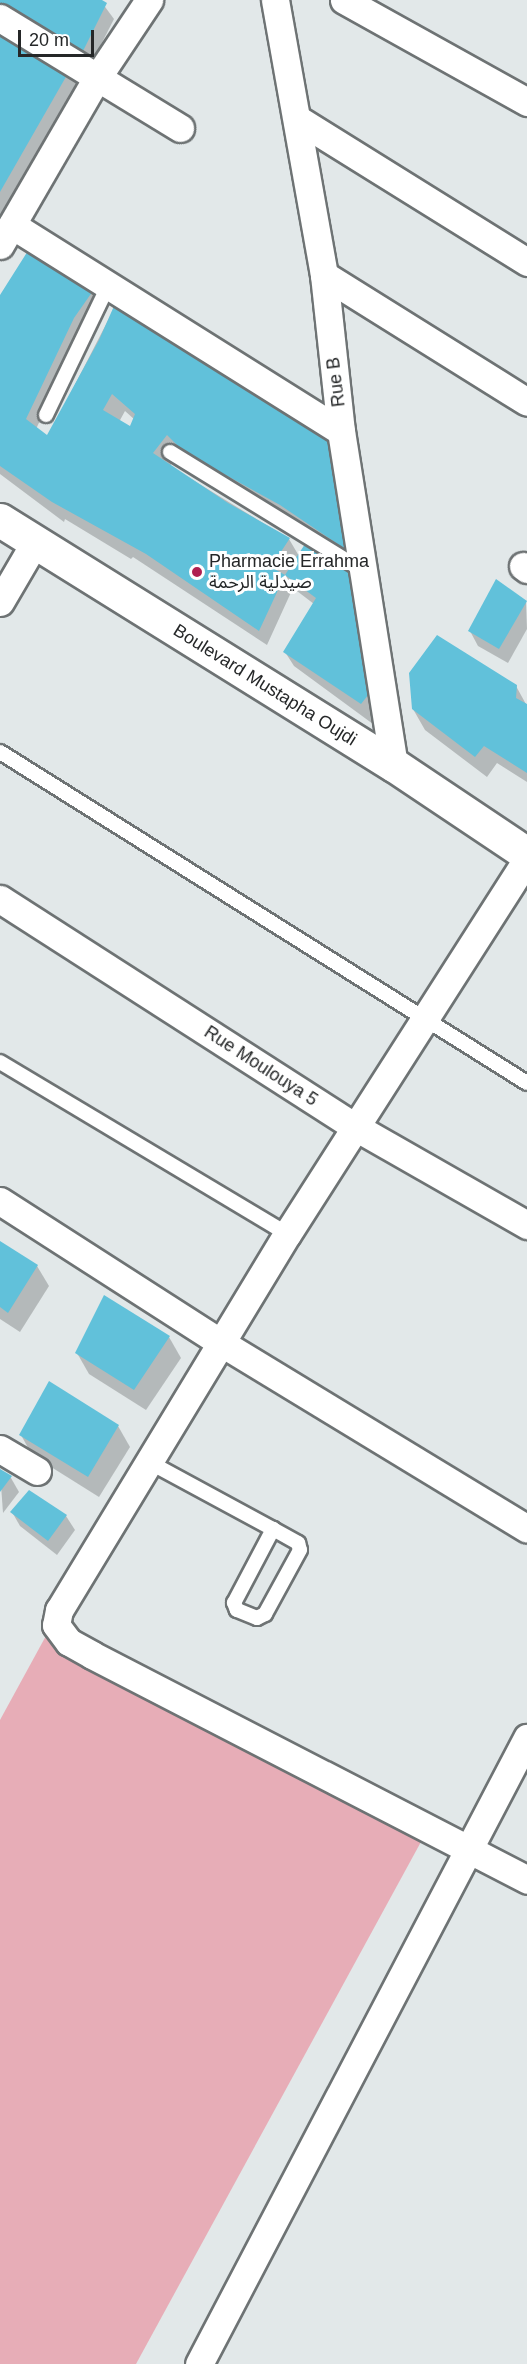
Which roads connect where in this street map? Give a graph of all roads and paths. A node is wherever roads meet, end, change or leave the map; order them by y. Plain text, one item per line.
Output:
1 (149, 0) edge
2 (275, 0) edge
3 (344, 0) edge
4 (0, 18) edge
5 (97, 78) junction
6 (527, 102) edge
7 (299, 120) junction
8 (180, 128) dead end
9 (6, 235) edge
10 (527, 262) edge
11 (324, 275) junction
12 (108, 286) junction
13 (527, 402) edge
14 (46, 415) dead end
15 (341, 430) junction
16 (170, 452) dead end
17 (0, 520) edge
18 (35, 542) junction
19 (364, 571) junction
20 (0, 602) edge
21 (0, 752) edge
22 (394, 765) junction
23 (527, 857) edge
24 (0, 899) edge
25 (424, 1021) junction
26 (0, 1062) edge
27 (527, 1083) edge
28 (357, 1128) junction
29 (0, 1201) edge
30 (527, 1225) edge
31 (287, 1234) junction
32 (220, 1342) junction
33 (0, 1449) edge
34 (149, 1462) junction
35 (37, 1471) dead end
36 (527, 1528) edge
37 (273, 1529) junction
38 (527, 1738) edge
39 (469, 1848) junction
40 (527, 1880) edge
41 (199, 2364) edge

1 - 5 street
2 - 7 street, Rue B
3 - 6 street
4 - 5 street
5 - 8 street
5 - 9 street
7 - 10 street
7 - 11 street, Rue B
9 - 12 street
11 - 13 street
11 - 15 street, Rue B
12 - 14 lane
12 - 15 street
15 - 19 street, Rue B
16 - 19 lane
17 - 18 main road, Boulevard Mustapha Oujdi
18 - 20 street
18 - 22 main road, Boulevard Mustapha Oujdi
19 - 22 street, Rue B
21 - 25 lane
22 - 23 main road, Boulevard Mustapha Oujdi
23 - 25 street
24 - 28 street, Rue Moulouya 5
25 - 27 lane
25 - 28 street
26 - 31 lane
28 - 30 street, Rue Moulouya 5
28 - 31 street
29 - 32 street
31 - 32 street
32 - 34 street
32 - 36 street
33 - 35 street
34 - 37 lane
34 - 39 street
37 - 37 lane
38 - 39 street
39 - 40 street
39 - 41 street

